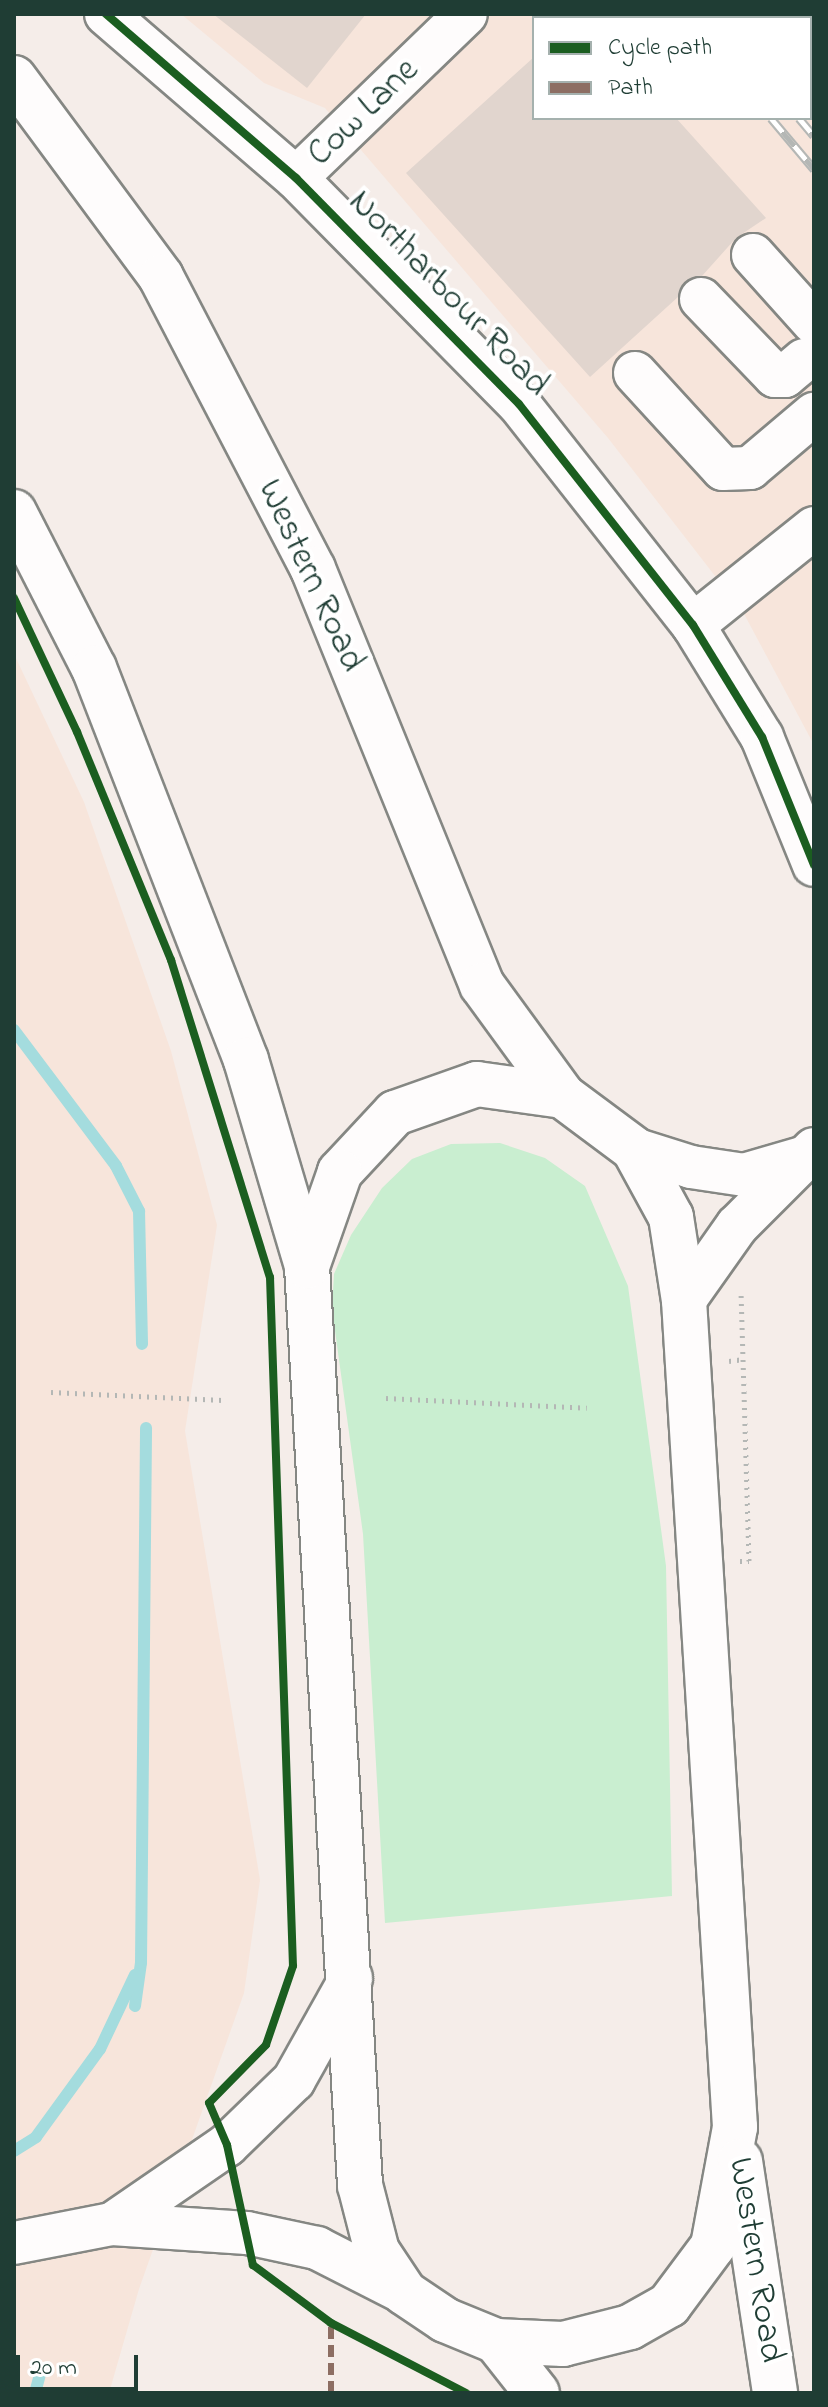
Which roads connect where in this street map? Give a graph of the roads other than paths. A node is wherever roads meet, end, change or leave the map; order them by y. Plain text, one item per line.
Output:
1 (106, 14) edge
2 (466, 14) edge
3 (14, 78) edge
4 (296, 178) junction
5 (753, 255) dead end
6 (701, 299) dead end
7 (811, 351) edge
8 (635, 373) dead end
9 (814, 414) edge
10 (14, 512) edge
11 (814, 528) edge
12 (693, 625) junction
13 (814, 865) edge
14 (563, 1096) junction
15 (634, 1149) junction
16 (808, 1153) edge
17 (307, 1266) junction
18 (684, 1301) junction
19 (351, 1978) junction
20 (735, 2127) junction
21 (112, 2224) junction
22 (14, 2243) edge
23 (405, 2293) junction
24 (496, 2341) junction
25 (537, 2393) edge
26 (775, 2393) edge

1 - 4 street, Northarbour Road
2 - 4 street, Cow Lane
3 - 14 main road, Western Road
4 - 12 street, Northarbour Road
5 - 7 street
6 - 7 street
8 - 9 street
10 - 17 main road
11 - 12 street
12 - 13 street, Northarbour Road
14 - 15 main road
14 - 17 main road
15 - 16 street
15 - 18 main road
16 - 18 street
17 - 19 main road
18 - 20 main road
19 - 21 street
19 - 23 main road
20 - 24 main road
20 - 26 main road, Western Road
21 - 22 street
21 - 23 street
23 - 24 main road
24 - 25 main road

